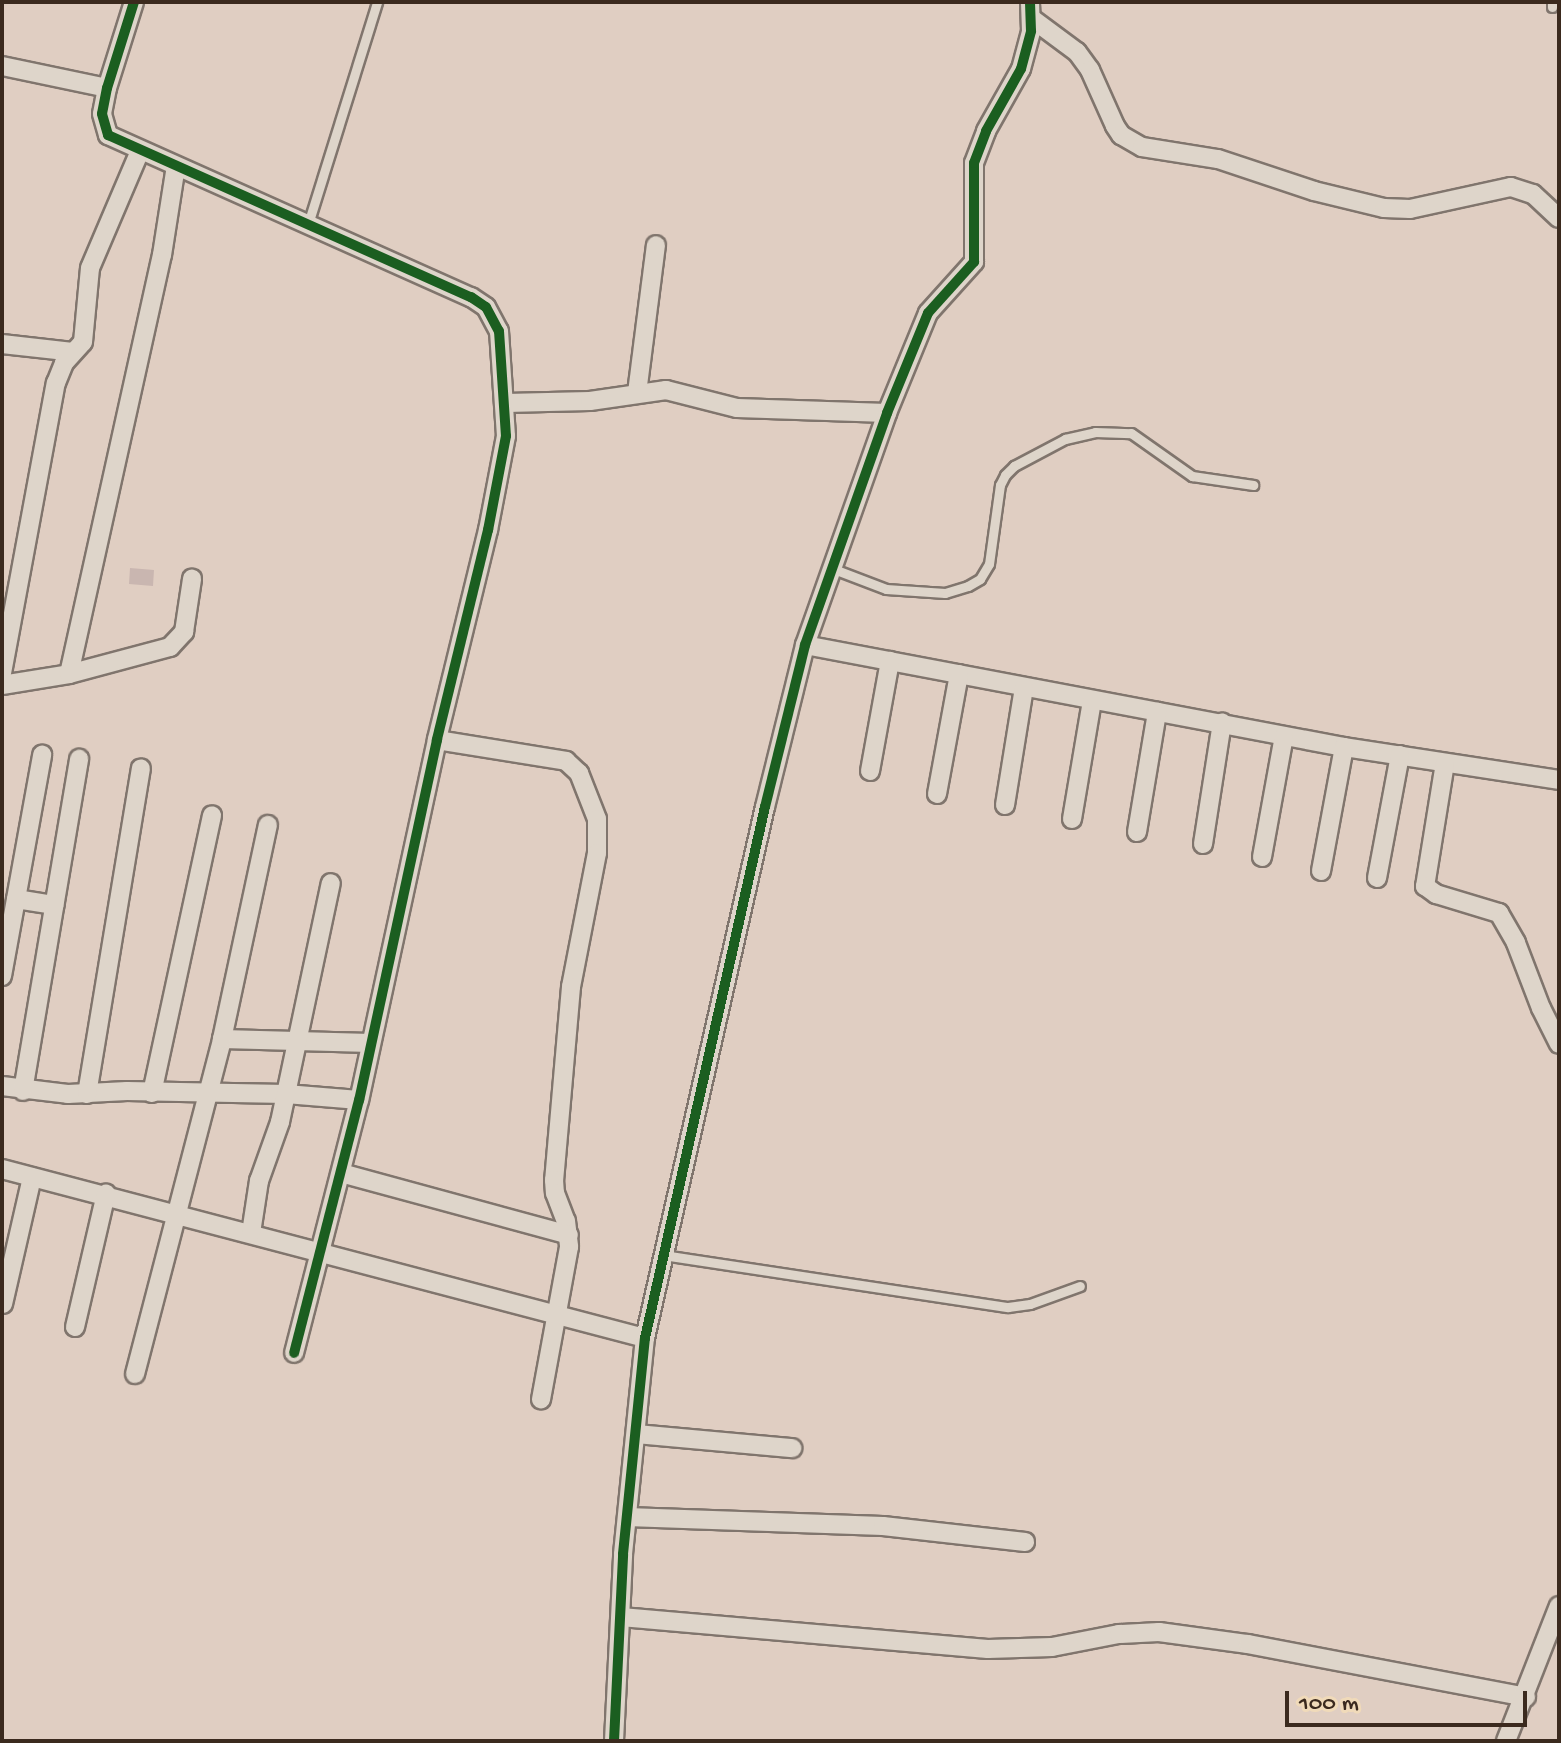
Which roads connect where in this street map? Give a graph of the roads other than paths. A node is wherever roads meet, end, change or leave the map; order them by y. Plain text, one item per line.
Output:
1 (134, 2) edge
2 (377, 2) edge
3 (1031, 10) edge
4 (2, 66) edge
5 (107, 88) junction
6 (140, 151) junction
7 (176, 166) junction
8 (1559, 218) edge
9 (308, 224) junction
10 (656, 245) dead end
11 (2, 346) edge
12 (73, 352) junction
13 (637, 393) junction
14 (506, 403) junction
15 (887, 413) junction
16 (1253, 485) dead end
17 (831, 568) junction
18 (192, 579) dead end
19 (805, 645) junction
20 (4, 646) edge
21 (890, 661) junction
22 (2, 673) edge
23 (69, 674) junction
24 (959, 674) junction
25 (2, 685) edge
26 (1024, 688) junction
27 (1092, 701) junction
28 (1157, 712) junction
29 (1222, 722) junction
30 (1284, 736) junction
31 (437, 740) junction
32 (1344, 747) junction
33 (42, 755) dead end
34 (1400, 755) junction
35 (79, 759) dead end
36 (1445, 763) junction
37 (141, 768) dead end
38 (870, 771) dead end
39 (1559, 780) edge
40 (937, 794) dead end
41 (1005, 805) dead end
42 (212, 815) dead end
43 (1072, 819) dead end
44 (268, 825) dead end
45 (1137, 832) dead end
46 (1203, 844) dead end
47 (1262, 857) dead end
48 (1321, 871) dead end
49 (1377, 878) dead end
50 (331, 883) dead end
51 (16, 899) junction
52 (55, 905) junction
53 (2, 976) edge
54 (222, 1039) junction
55 (297, 1041) junction
56 (371, 1043) junction
57 (1559, 1044) edge
58 (2, 1086) edge
59 (23, 1091) junction
60 (152, 1093) junction
61 (87, 1094) junction
62 (208, 1094) junction
63 (286, 1094) junction
64 (359, 1100) junction
65 (2, 1169) edge
66 (341, 1173) junction
67 (32, 1177) junction
68 (106, 1194) junction
69 (176, 1212) junction
70 (251, 1233) junction
71 (569, 1235) junction
72 (322, 1253) junction
73 (663, 1255) junction
74 (1080, 1286) dead end
75 (3, 1304) edge
76 (557, 1315) junction
77 (75, 1327) dead end
78 (645, 1338) junction
79 (294, 1353) dead end
80 (135, 1374) dead end
81 (541, 1399) dead end
82 (637, 1434) junction
83 (792, 1448) dead end
84 (627, 1517) junction
85 (1025, 1542) dead end
86 (1559, 1606) edge
87 (621, 1617) junction
88 (1526, 1697) junction
89 (614, 1741) edge
90 (1506, 1741) edge

1 - 5 street
2 - 9 lane
3 - 8 street
3 - 15 street
4 - 5 street
5 - 6 street
6 - 7 street
6 - 12 street
7 - 9 street
7 - 23 street
9 - 14 street
10 - 13 street
11 - 12 street
12 - 20 street
13 - 14 street
13 - 15 street
14 - 31 street
15 - 17 street
16 - 17 lane
17 - 19 street
18 - 23 street
19 - 21 street
19 - 73 street
20 - 22 street
21 - 24 street
21 - 38 street
23 - 25 street
24 - 26 street
24 - 40 street
26 - 27 street
26 - 41 street
27 - 28 street
27 - 43 street
28 - 29 street
28 - 45 street
29 - 30 street
29 - 46 street
30 - 32 street
30 - 47 street
31 - 56 street
31 - 71 street
32 - 34 street
32 - 48 street
33 - 51 street
34 - 36 street
34 - 49 street
35 - 52 street
36 - 39 street
36 - 57 street
37 - 61 street
42 - 60 street
44 - 54 street
50 - 55 street
51 - 52 street
51 - 53 street
52 - 59 street
54 - 55 street
54 - 62 street
55 - 56 street
55 - 63 street
56 - 64 street
58 - 59 street
59 - 61 street
60 - 61 street
60 - 62 street
62 - 63 street
62 - 69 street
63 - 64 street
63 - 70 street
64 - 66 street
65 - 67 street
66 - 71 street
66 - 72 street
67 - 68 street
67 - 75 street
68 - 69 street
68 - 77 street
69 - 70 street
69 - 80 street
70 - 72 street
71 - 76 street
72 - 76 street
72 - 79 street
73 - 74 lane
73 - 78 street
76 - 78 street
76 - 81 street
78 - 82 street
82 - 83 street
82 - 84 street
84 - 85 street
84 - 87 street
86 - 88 street
87 - 88 street
87 - 89 street
88 - 90 street

